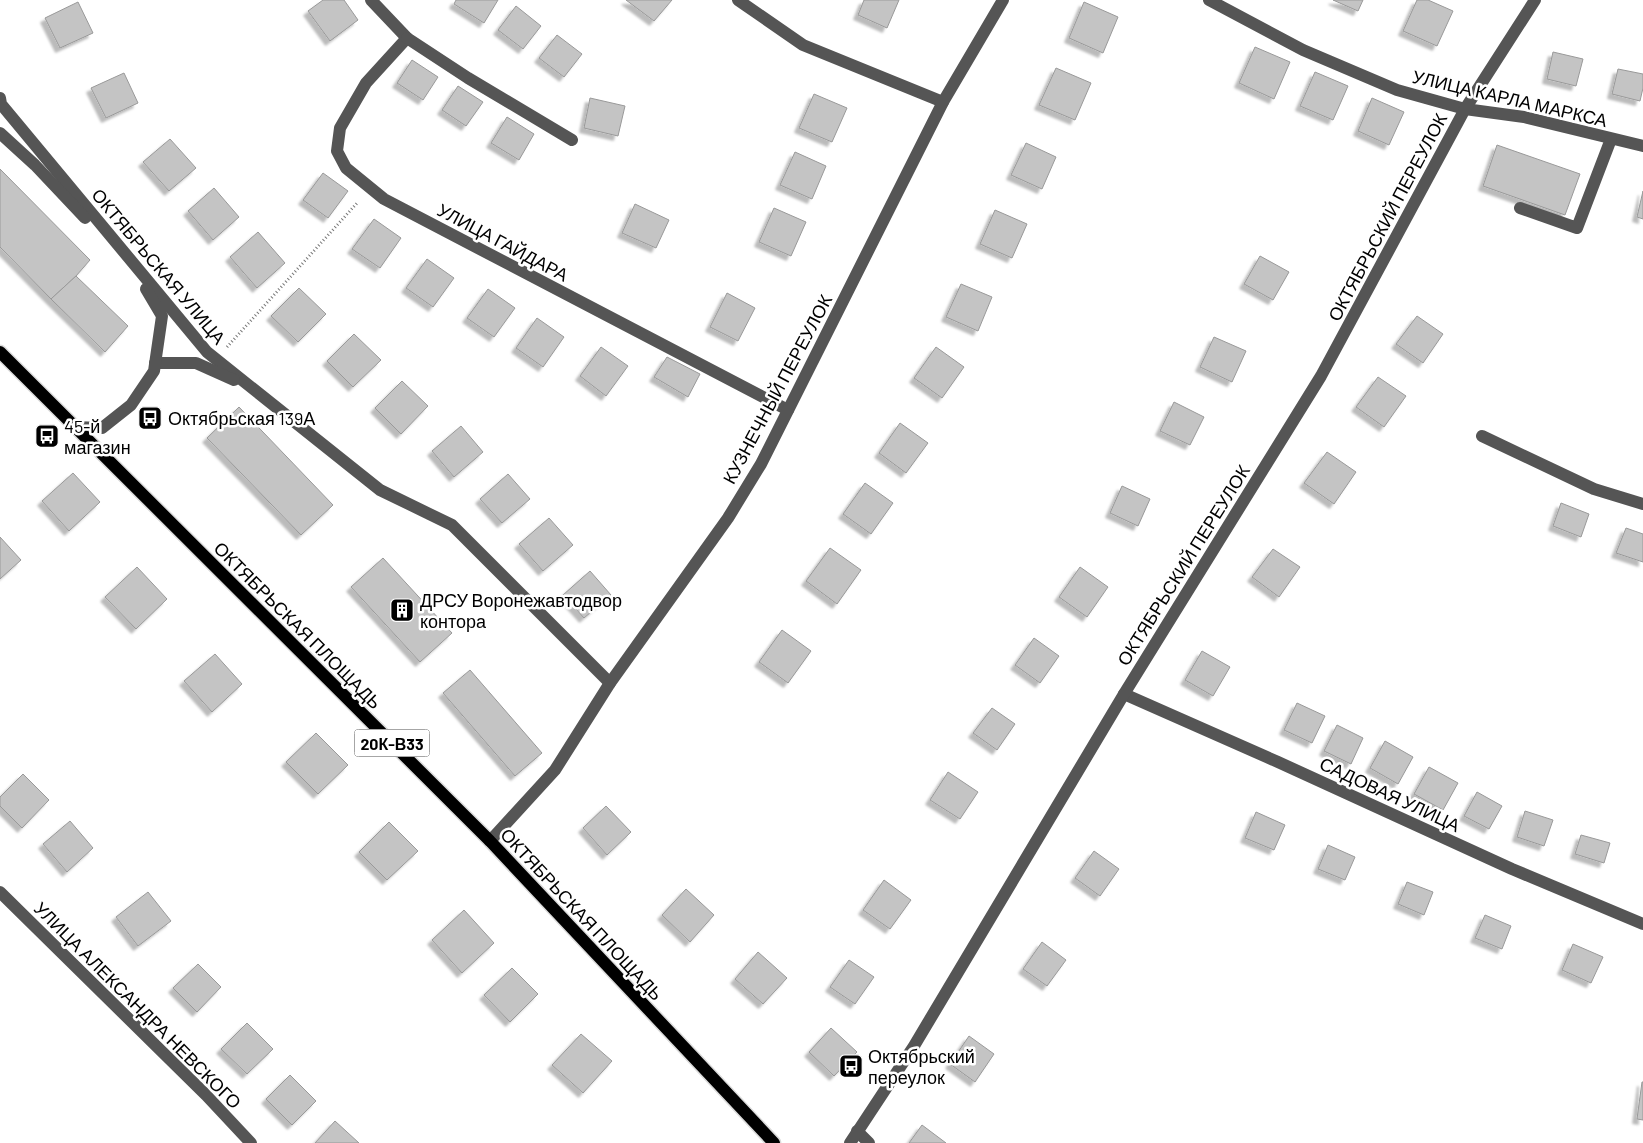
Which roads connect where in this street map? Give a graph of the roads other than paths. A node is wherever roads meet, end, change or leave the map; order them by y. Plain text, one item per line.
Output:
1 (371, 0) edge
2 (738, 0) edge
3 (1003, 0) edge
4 (1209, 0) edge
5 (1535, 0) edge
6 (407, 38) junction
7 (0, 98) edge
8 (944, 102) junction
9 (1465, 109) junction
10 (0, 133) edge
11 (1611, 139) junction
12 (572, 140) dead end
13 (1643, 146) edge
14 (1520, 208) dead end
15 (0, 352) edge
16 (156, 362) junction
17 (253, 389) junction
18 (788, 410) junction
19 (74, 427) junction
20 (1482, 436) dead end
21 (1643, 504) edge
22 (610, 682) junction
23 (1124, 694) junction
24 (490, 842) junction
25 (0, 892) edge
26 (1643, 924) edge
27 (857, 1131) junction
28 (251, 1143) edge
29 (774, 1143) edge
30 (850, 1143) edge
31 (869, 1143) edge

1 - 6 street
2 - 8 street
3 - 8 street, КУЗНЕЧНЫЙ ПЕРЕУЛОК
4 - 9 street, УЛИЦА КАРЛА МАРКСА
5 - 9 street, ОКТЯБРЬСКИЙ ПЕРЕУЛОК
6 - 12 street
6 - 18 street, УЛИЦА ГАЙДАРА
7 - 17 street, ОКТЯБРЬСКАЯ УЛИЦА
8 - 18 street, КУЗНЕЧНЫЙ ПЕРЕУЛОК
9 - 11 street, УЛИЦА КАРЛА МАРКСА
9 - 23 street, ОКТЯБРЬСКИЙ ПЕРЕУЛОК
10 - 16 street
11 - 13 street, УЛИЦА КАРЛА МАРКСА
11 - 14 street
15 - 19 main road, ОКТЯБРЬСКАЯ ПЛОЩАДЬ / 20К-В33
16 - 17 street
16 - 19 street
17 - 22 street, ОКТЯБРЬСКАЯ УЛИЦА
18 - 22 street, КУЗНЕЧНЫЙ ПЕРЕУЛОК
19 - 24 main road, ОКТЯБРЬСКАЯ ПЛОЩАДЬ / 20К-В33
20 - 21 street
22 - 24 street, КУЗНЕЧНЫЙ ПЕРЕУЛОК
23 - 26 street, САДОВАЯ УЛИЦА
23 - 27 street, ОКТЯБРЬСКИЙ ПЕРЕУЛОК
24 - 29 main road, ОКТЯБРЬСКАЯ ПЛОЩАДЬ / 20К-В33
25 - 28 street, УЛИЦА АЛЕКСАНДРА НЕВСКОГО
27 - 30 street, ОКТЯБРЬСКИЙ ПЕРЕУЛОК
27 - 31 street

